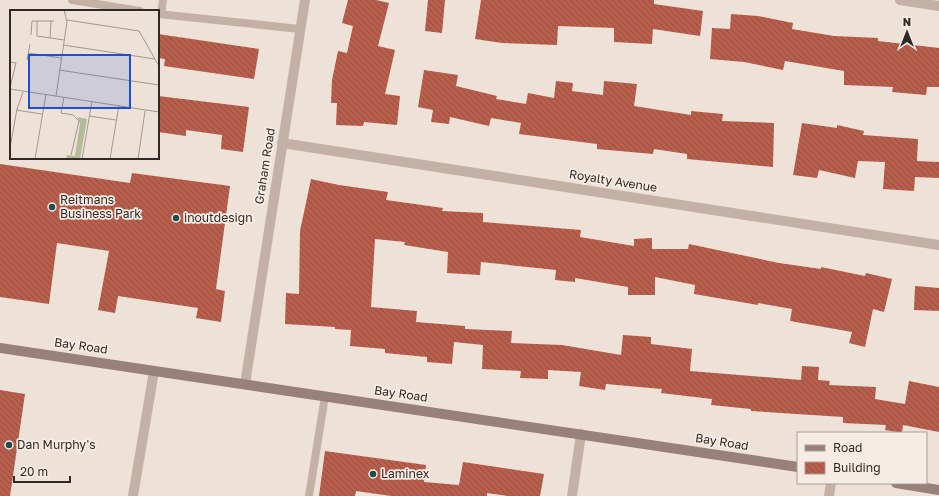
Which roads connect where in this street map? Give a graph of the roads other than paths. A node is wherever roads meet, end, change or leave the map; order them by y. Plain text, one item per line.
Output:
1 (72, 0) edge
2 (163, 0) edge
3 (305, 0) edge
4 (900, 0) edge
5 (939, 6) edge
6 (134, 10) edge
7 (160, 14) edge
8 (300, 29) junction
9 (282, 143) junction
10 (939, 245) edge
11 (0, 348) edge
12 (154, 371) junction
13 (245, 384) junction
14 (325, 396) junction
15 (581, 434) junction
16 (797, 467) edge
17 (831, 484) edge
18 (902, 484) edge
19 (939, 490) edge
20 (133, 496) edge
21 (309, 496) edge
22 (572, 496) edge
23 (829, 496) edge

1 - 6 lane
2 - 7 lane
3 - 8 street, Graham Road
4 - 5 street
7 - 8 lane
8 - 9 street, Graham Road
9 - 10 street, Royalty Avenue
9 - 13 street, Graham Road
11 - 12 main road, Bay Road
12 - 13 main road, Bay Road
12 - 20 street
13 - 14 main road, Bay Road
14 - 15 main road, Bay Road
14 - 21 lane
15 - 16 main road, Bay Road
15 - 22 street
17 - 23 street
18 - 19 main road

